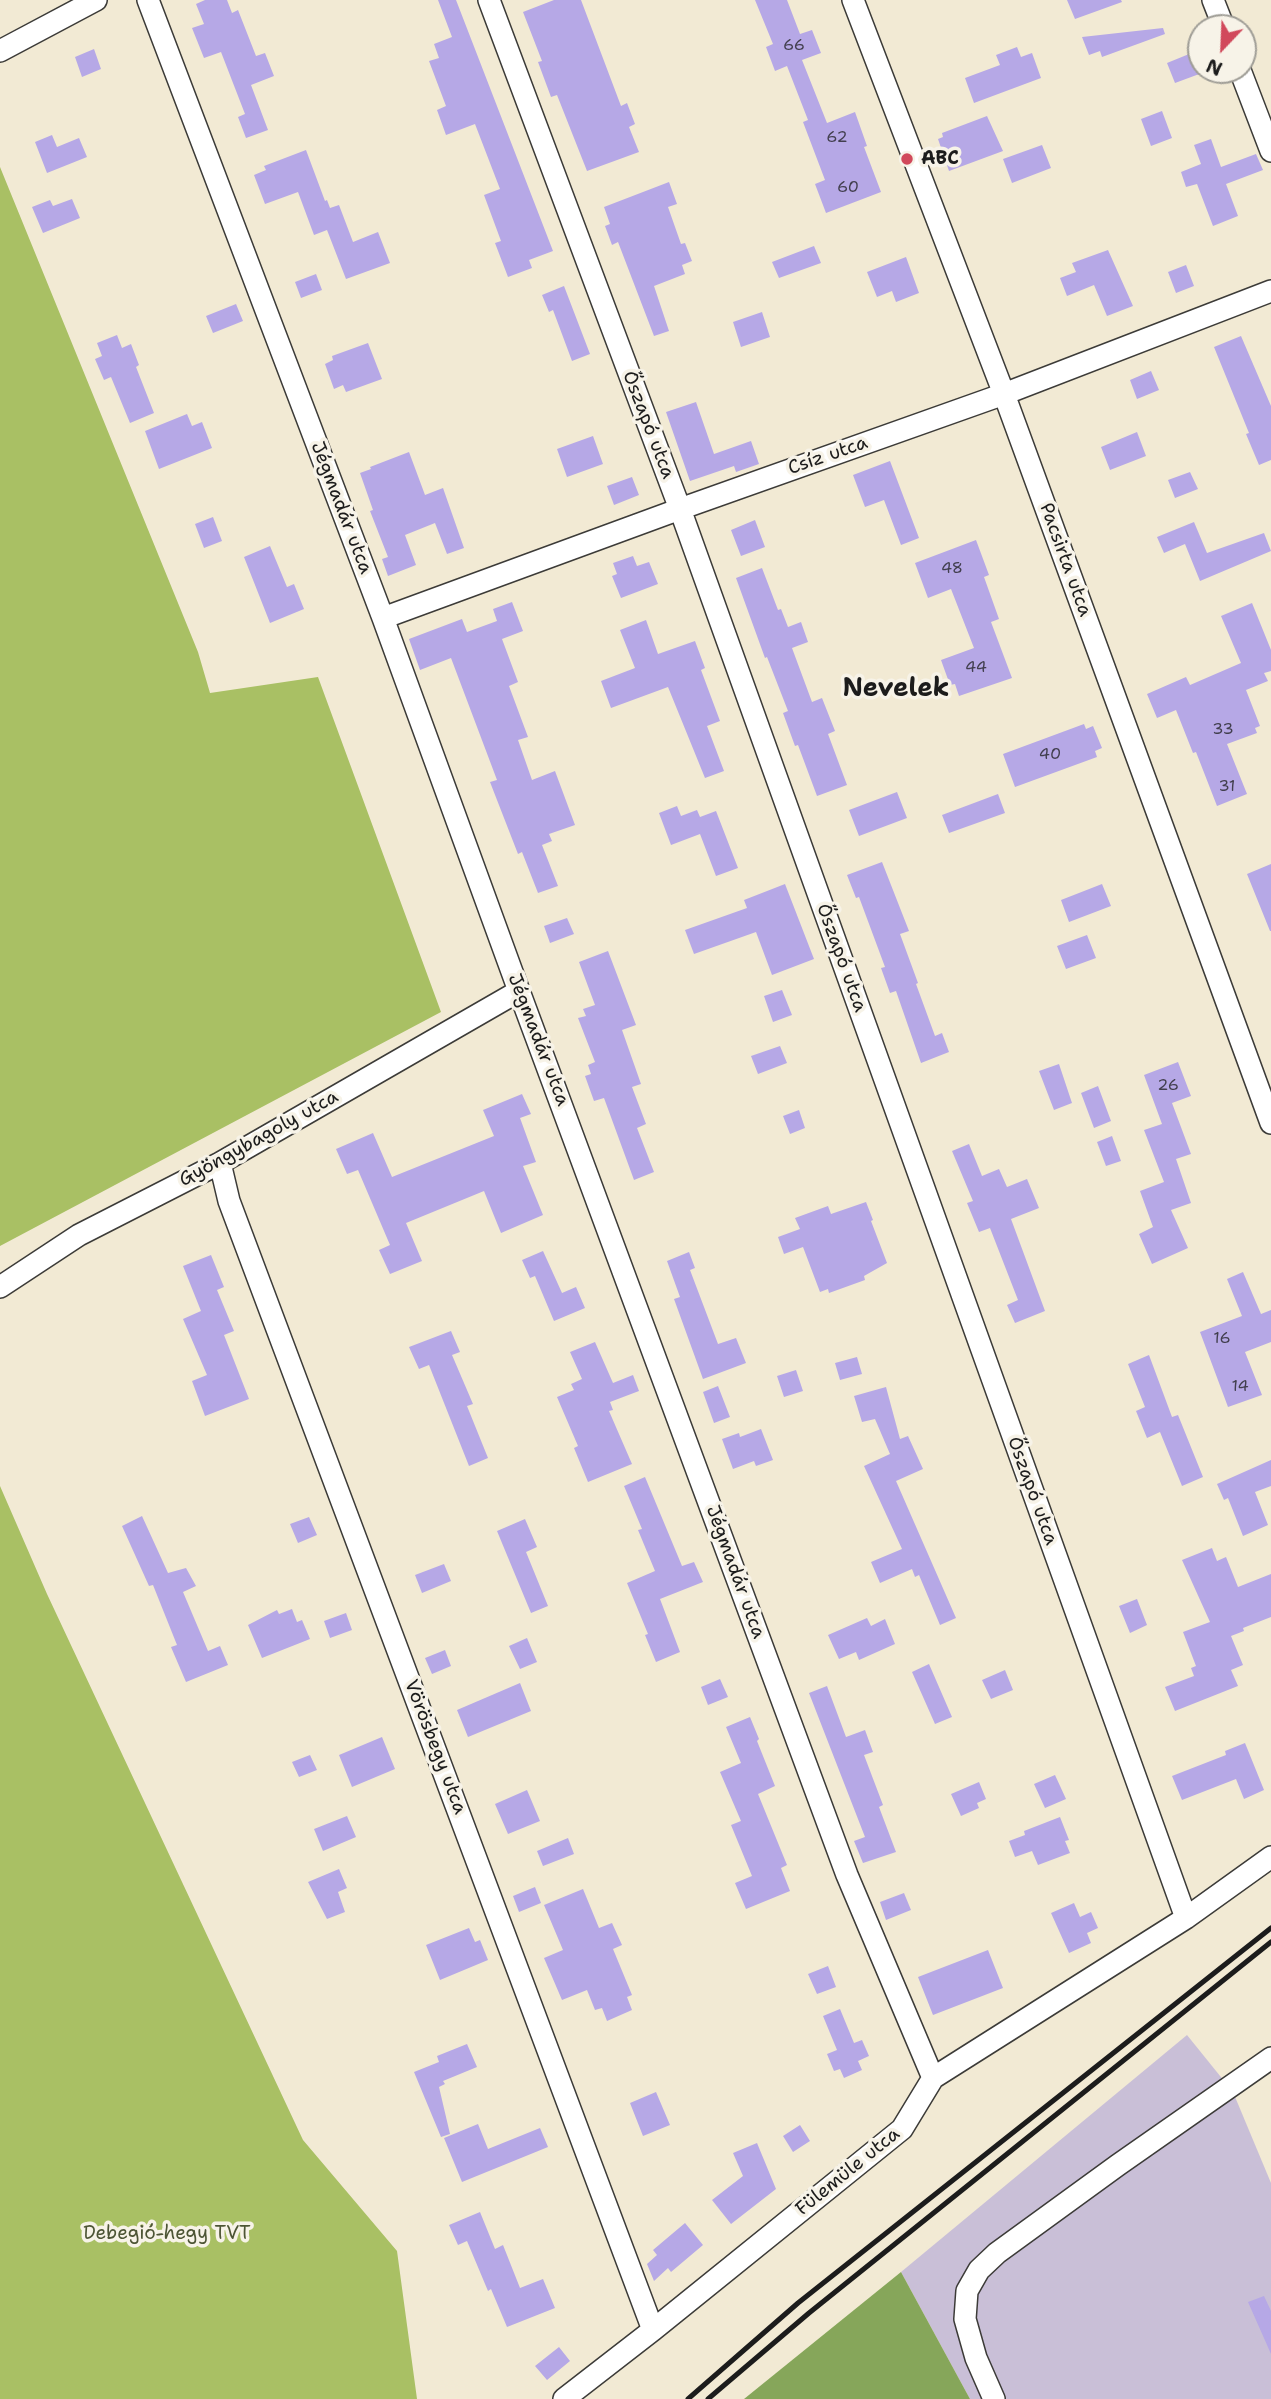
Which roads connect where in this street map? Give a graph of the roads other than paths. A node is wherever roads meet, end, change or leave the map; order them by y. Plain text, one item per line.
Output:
1 (96, 0) edge
2 (148, 0) edge
3 (489, 0) edge
4 (853, 0) edge
5 (0, 51) edge
6 (1245, 84) edge
7 (1271, 151) edge
8 (1271, 291) edge
9 (1004, 394) junction
10 (680, 509) junction
11 (383, 618) junction
12 (519, 991) junction
13 (1271, 1123) edge
14 (220, 1163) junction
15 (0, 1287) edge
16 (1271, 1857) edge
17 (1186, 1918) junction
18 (1271, 2058) edge
19 (933, 2078) junction
20 (653, 2330) junction
21 (564, 2399) edge
22 (994, 2399) edge

1 - 5 street
2 - 11 street, Jégmadár utca
3 - 10 street, Őszapó utca
4 - 9 street, Pacsirta utca
6 - 7 street
8 - 9 street, Csíz utca
9 - 10 street, Csíz utca
9 - 13 street, Pacsirta utca
10 - 11 street, Csíz utca
10 - 17 street, Őszapó utca
11 - 12 street, Jégmadár utca
12 - 14 street, Gyöngybagoly utca
12 - 19 street, Jégmadár utca
14 - 15 street, Gyöngybagoly utca
14 - 20 street, Vörösbegy utca
16 - 17 street, Fülemüle utca
17 - 19 street, Fülemüle utca
18 - 22 street
19 - 20 street, Fülemüle utca
20 - 21 street, Fülemüle utca

